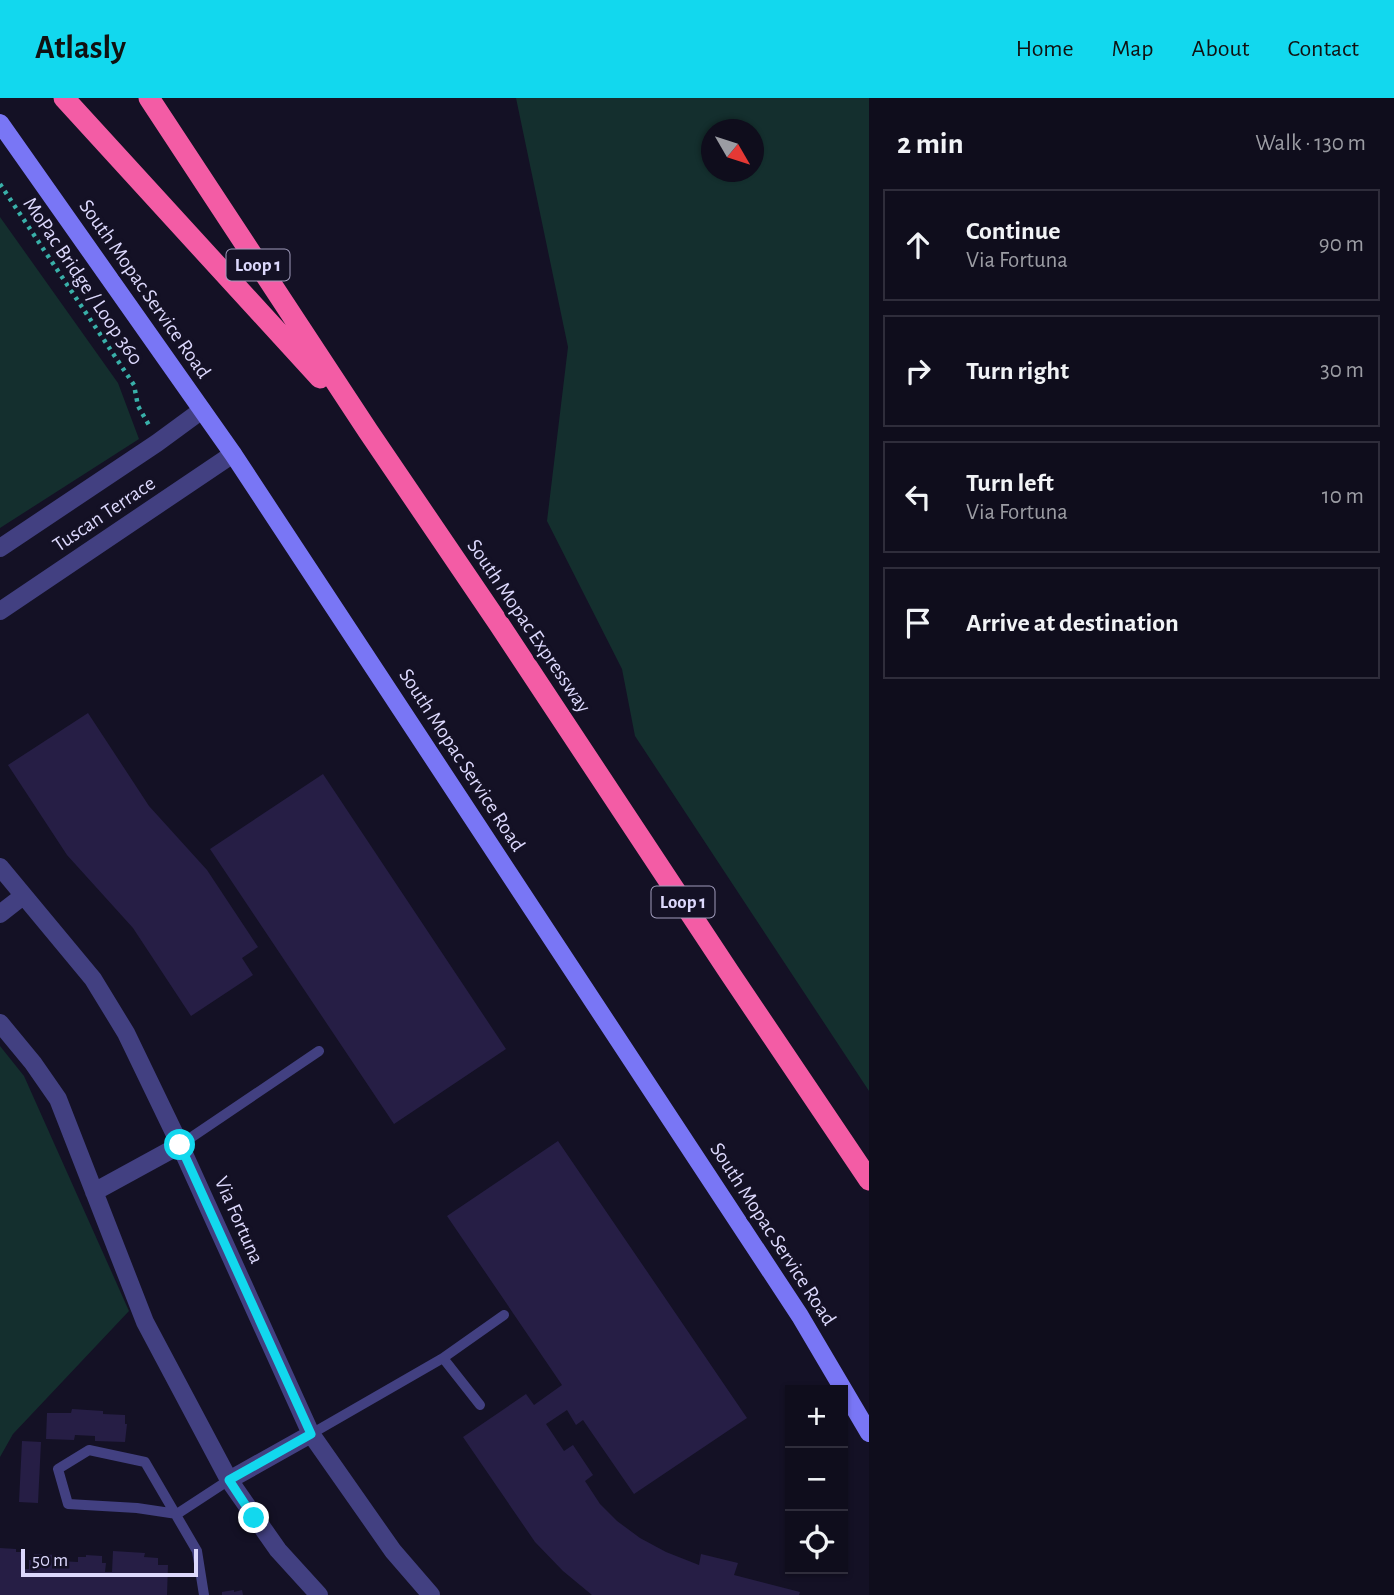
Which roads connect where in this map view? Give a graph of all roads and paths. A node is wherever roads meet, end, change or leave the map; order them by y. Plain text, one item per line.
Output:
1 (64, 98) edge
2 (149, 98) edge
3 (0, 123) edge
4 (0, 184) edge
5 (202, 411) junction
6 (368, 431) junction
7 (151, 434) dead end
8 (233, 454) junction
9 (0, 548) edge
10 (0, 611) edge
11 (0, 867) edge
12 (23, 896) junction
13 (0, 914) edge
14 (0, 1023) edge
15 (319, 1051) dead end
16 (180, 1145) junction
17 (869, 1180) edge
18 (94, 1192) junction
19 (504, 1315) dead end
20 (443, 1358) junction
21 (480, 1405) dead end
22 (869, 1433) edge
23 (311, 1434) junction
24 (229, 1480) junction
25 (177, 1514) junction
26 (204, 1595) edge
27 (319, 1595) edge
28 (432, 1595) edge

1 - 6 highway
2 - 6 highway, South Mopac Expressway / Loop 1
3 - 5 main road, South Mopac Service Road
4 - 7 path, MoPac Bridge / Loop 360
5 - 8 main road, South Mopac Service Road
5 - 9 street, Tuscan Terrace
6 - 17 highway, South Mopac Expressway / Loop 1
8 - 10 street, Tuscan Terrace
8 - 22 main road, South Mopac Service Road
11 - 12 street, Via Fortuna
12 - 13 street
12 - 16 street, Via Fortuna
14 - 18 street
15 - 16 lane
16 - 18 street
16 - 23 street, Via Fortuna
18 - 24 street
19 - 20 lane
20 - 21 lane
20 - 23 lane
23 - 24 street
23 - 28 street, Via Fortuna
24 - 25 lane
24 - 27 street
25 - 25 lane
25 - 26 lane

